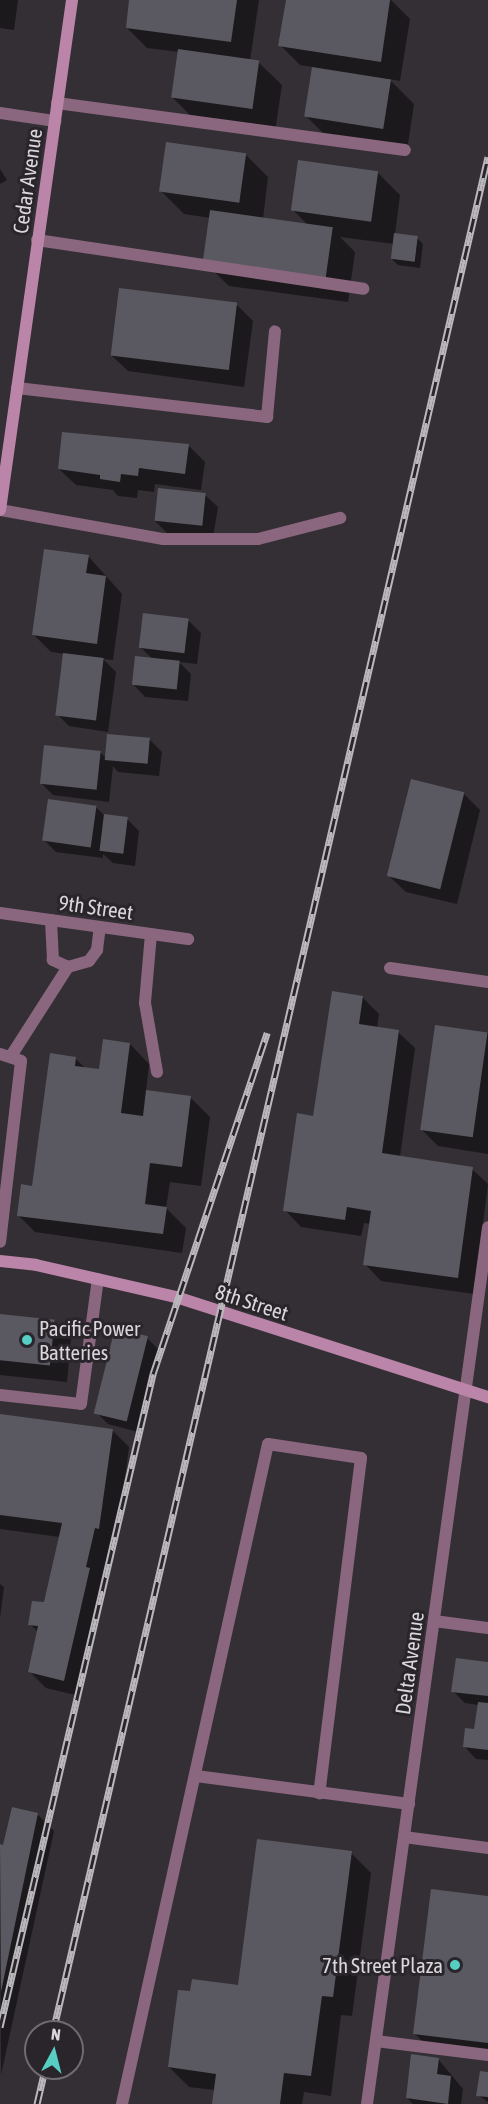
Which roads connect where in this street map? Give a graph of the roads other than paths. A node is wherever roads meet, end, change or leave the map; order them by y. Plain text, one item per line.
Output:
1 (72, 0) edge
2 (57, 103) junction
3 (0, 113) edge
4 (55, 121) junction
5 (405, 150) dead end
6 (37, 240) junction
7 (363, 289) dead end
8 (275, 331) dead end
9 (17, 388) junction
10 (0, 510) edge
11 (340, 518) dead end
12 (0, 913) edge
13 (51, 920) junction
14 (100, 927) junction
15 (150, 934) junction
16 (188, 939) dead end
17 (68, 967) junction
18 (390, 968) dead end
19 (488, 982) edge
20 (5, 1055) edge
21 (157, 1072) dead end
22 (488, 1227) edge
23 (0, 1242) edge
24 (0, 1261) edge
25 (98, 1279) junction
26 (466, 1390) junction
27 (0, 1395) edge
28 (488, 1397) edge
29 (434, 1621) junction
30 (488, 1628) edge
31 (196, 1776) junction
32 (319, 1792) junction
33 (409, 1804) junction
34 (404, 1837) junction
35 (488, 1848) edge
36 (376, 2041) junction
37 (488, 2055) edge
38 (122, 2104) edge
39 (367, 2104) edge

1 - 2 street, Cedar Avenue
2 - 4 street, Cedar Avenue
2 - 5 street
3 - 4 street
4 - 6 street, Cedar Avenue
6 - 7 street
6 - 9 street, Cedar Avenue
8 - 9 street
9 - 10 street, Cedar Avenue
10 - 11 street
12 - 13 street, 9th Street
13 - 14 street, 9th Street
13 - 17 street
14 - 15 street, 9th Street
14 - 17 street
15 - 16 street, 9th Street
15 - 21 street
17 - 20 street
18 - 19 street
20 - 23 street
22 - 26 street, Delta Avenue
24 - 25 street, 8th Street
25 - 26 street, 8th Street
25 - 27 street
26 - 28 street, 8th Street
26 - 29 street, Delta Avenue
29 - 30 street
29 - 33 street, Delta Avenue
31 - 32 street
31 - 32 street
31 - 38 street
32 - 33 street
33 - 34 street, Delta Avenue
34 - 35 street
34 - 36 street, Delta Avenue
36 - 37 street
36 - 39 street, Delta Avenue

